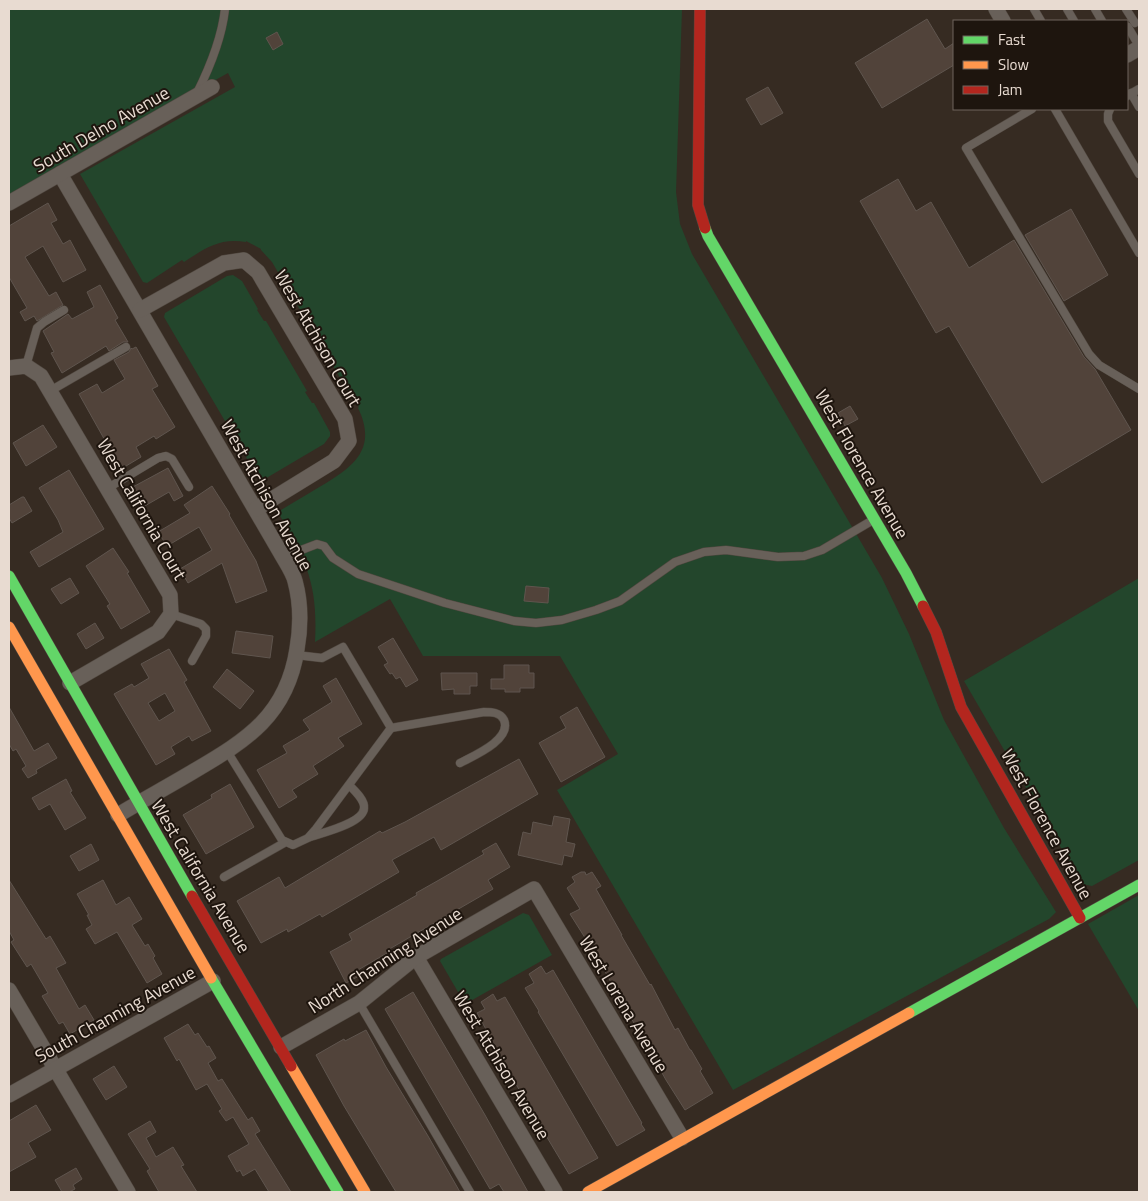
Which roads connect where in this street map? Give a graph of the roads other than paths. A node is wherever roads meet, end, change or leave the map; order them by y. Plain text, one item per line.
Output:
1 (225, 9) edge
2 (700, 9) edge
3 (996, 9) edge
4 (1034, 9) edge
5 (1067, 9) edge
6 (1095, 9) edge
7 (1126, 9) edge
8 (1002, 20) edge
9 (1040, 20) edge
10 (1073, 20) edge
11 (1101, 20) edge
12 (1132, 24) edge
13 (1139, 47) edge
14 (1128, 54) edge
15 (212, 87) dead end
16 (1139, 89) edge
17 (1129, 95) edge
18 (194, 97) junction
19 (1139, 107) edge
20 (1030, 110) edge
21 (1056, 110) edge
22 (1110, 110) edge
23 (60, 174) junction
24 (1139, 174) edge
25 (9, 203) edge
26 (1139, 253) edge
27 (64, 310) dead end
28 (140, 310) junction
29 (126, 347) dead end
30 (26, 366) junction
31 (9, 368) edge
32 (50, 390) junction
33 (1139, 390) edge
34 (189, 487) dead end
35 (108, 488) junction
36 (256, 510) junction
37 (874, 519) junction
38 (283, 557) junction
39 (9, 576) edge
40 (171, 614) junction
41 (9, 626) edge
42 (15, 650) edge
43 (296, 655) junction
44 (192, 661) dead end
45 (70, 684) junction
46 (391, 728) junction
47 (228, 751) junction
48 (460, 763) dead end
49 (349, 784) junction
50 (138, 804) junction
51 (118, 815) junction
52 (308, 838) junction
53 (284, 843) junction
54 (224, 877) dead end
55 (1139, 885) edge
56 (534, 889) joint
57 (1080, 918) junction
58 (416, 956) junction
59 (220, 983) junction
60 (9, 990) edge
61 (359, 1003) junction
62 (249, 1017) dead end
63 (281, 1047) junction
64 (55, 1069) junction
65 (9, 1096) edge
66 (682, 1138) junction
67 (128, 1192) edge
68 (338, 1192) edge
69 (365, 1192) edge
70 (470, 1192) edge
71 (555, 1192) edge
72 (588, 1192) edge

1 - 18 lane
2 - 37 street, West Florence Avenue
3 - 8 street
4 - 9 lane
5 - 10 lane
6 - 11 lane
7 - 12 lane
12 - 13 lane
13 - 14 street
15 - 18 street, South Delno Avenue
16 - 17 lane
17 - 19 lane
18 - 23 street, South Delno Avenue
20 - 33 lane
21 - 26 lane
22 - 24 lane
23 - 25 street, South Delno Avenue
23 - 28 street, West Atchison Avenue
27 - 30 lane
28 - 36 street, West Atchison Avenue
28 - 36 street, West Atchison Court
29 - 32 lane
30 - 31 street
30 - 32 street, West California Court
32 - 35 street, West California Court
34 - 35 lane
35 - 40 street, West California Court
36 - 38 street, West Atchison Avenue
37 - 38 lane
37 - 57 street, West Florence Avenue
38 - 43 street, West Atchison Avenue
39 - 45 street, West California Avenue
40 - 44 lane
40 - 45 street
41 - 42 street
42 - 51 street
43 - 46 lane
43 - 47 street, West Atchison Avenue
45 - 50 street, West California Avenue
46 - 48 lane
46 - 49 lane
47 - 50 street, West Atchison Avenue
47 - 53 lane
49 - 52 lane
49 - 52 lane
50 - 51 street, West Atchison Avenue
50 - 63 street, West California Avenue
51 - 59 street
52 - 53 lane
53 - 54 lane
55 - 57 street
56 - 58 street, North Channing Avenue
56 - 66 street, West Lorena Avenue
57 - 66 street
58 - 61 street, North Channing Avenue
58 - 71 street, West Atchison Avenue
59 - 64 street, South Channing Avenue
59 - 68 street
60 - 64 street
61 - 63 street, North Channing Avenue
61 - 70 lane
62 - 63 street
63 - 69 street, West California Avenue
64 - 65 street, South Channing Avenue
64 - 67 street
66 - 72 street

